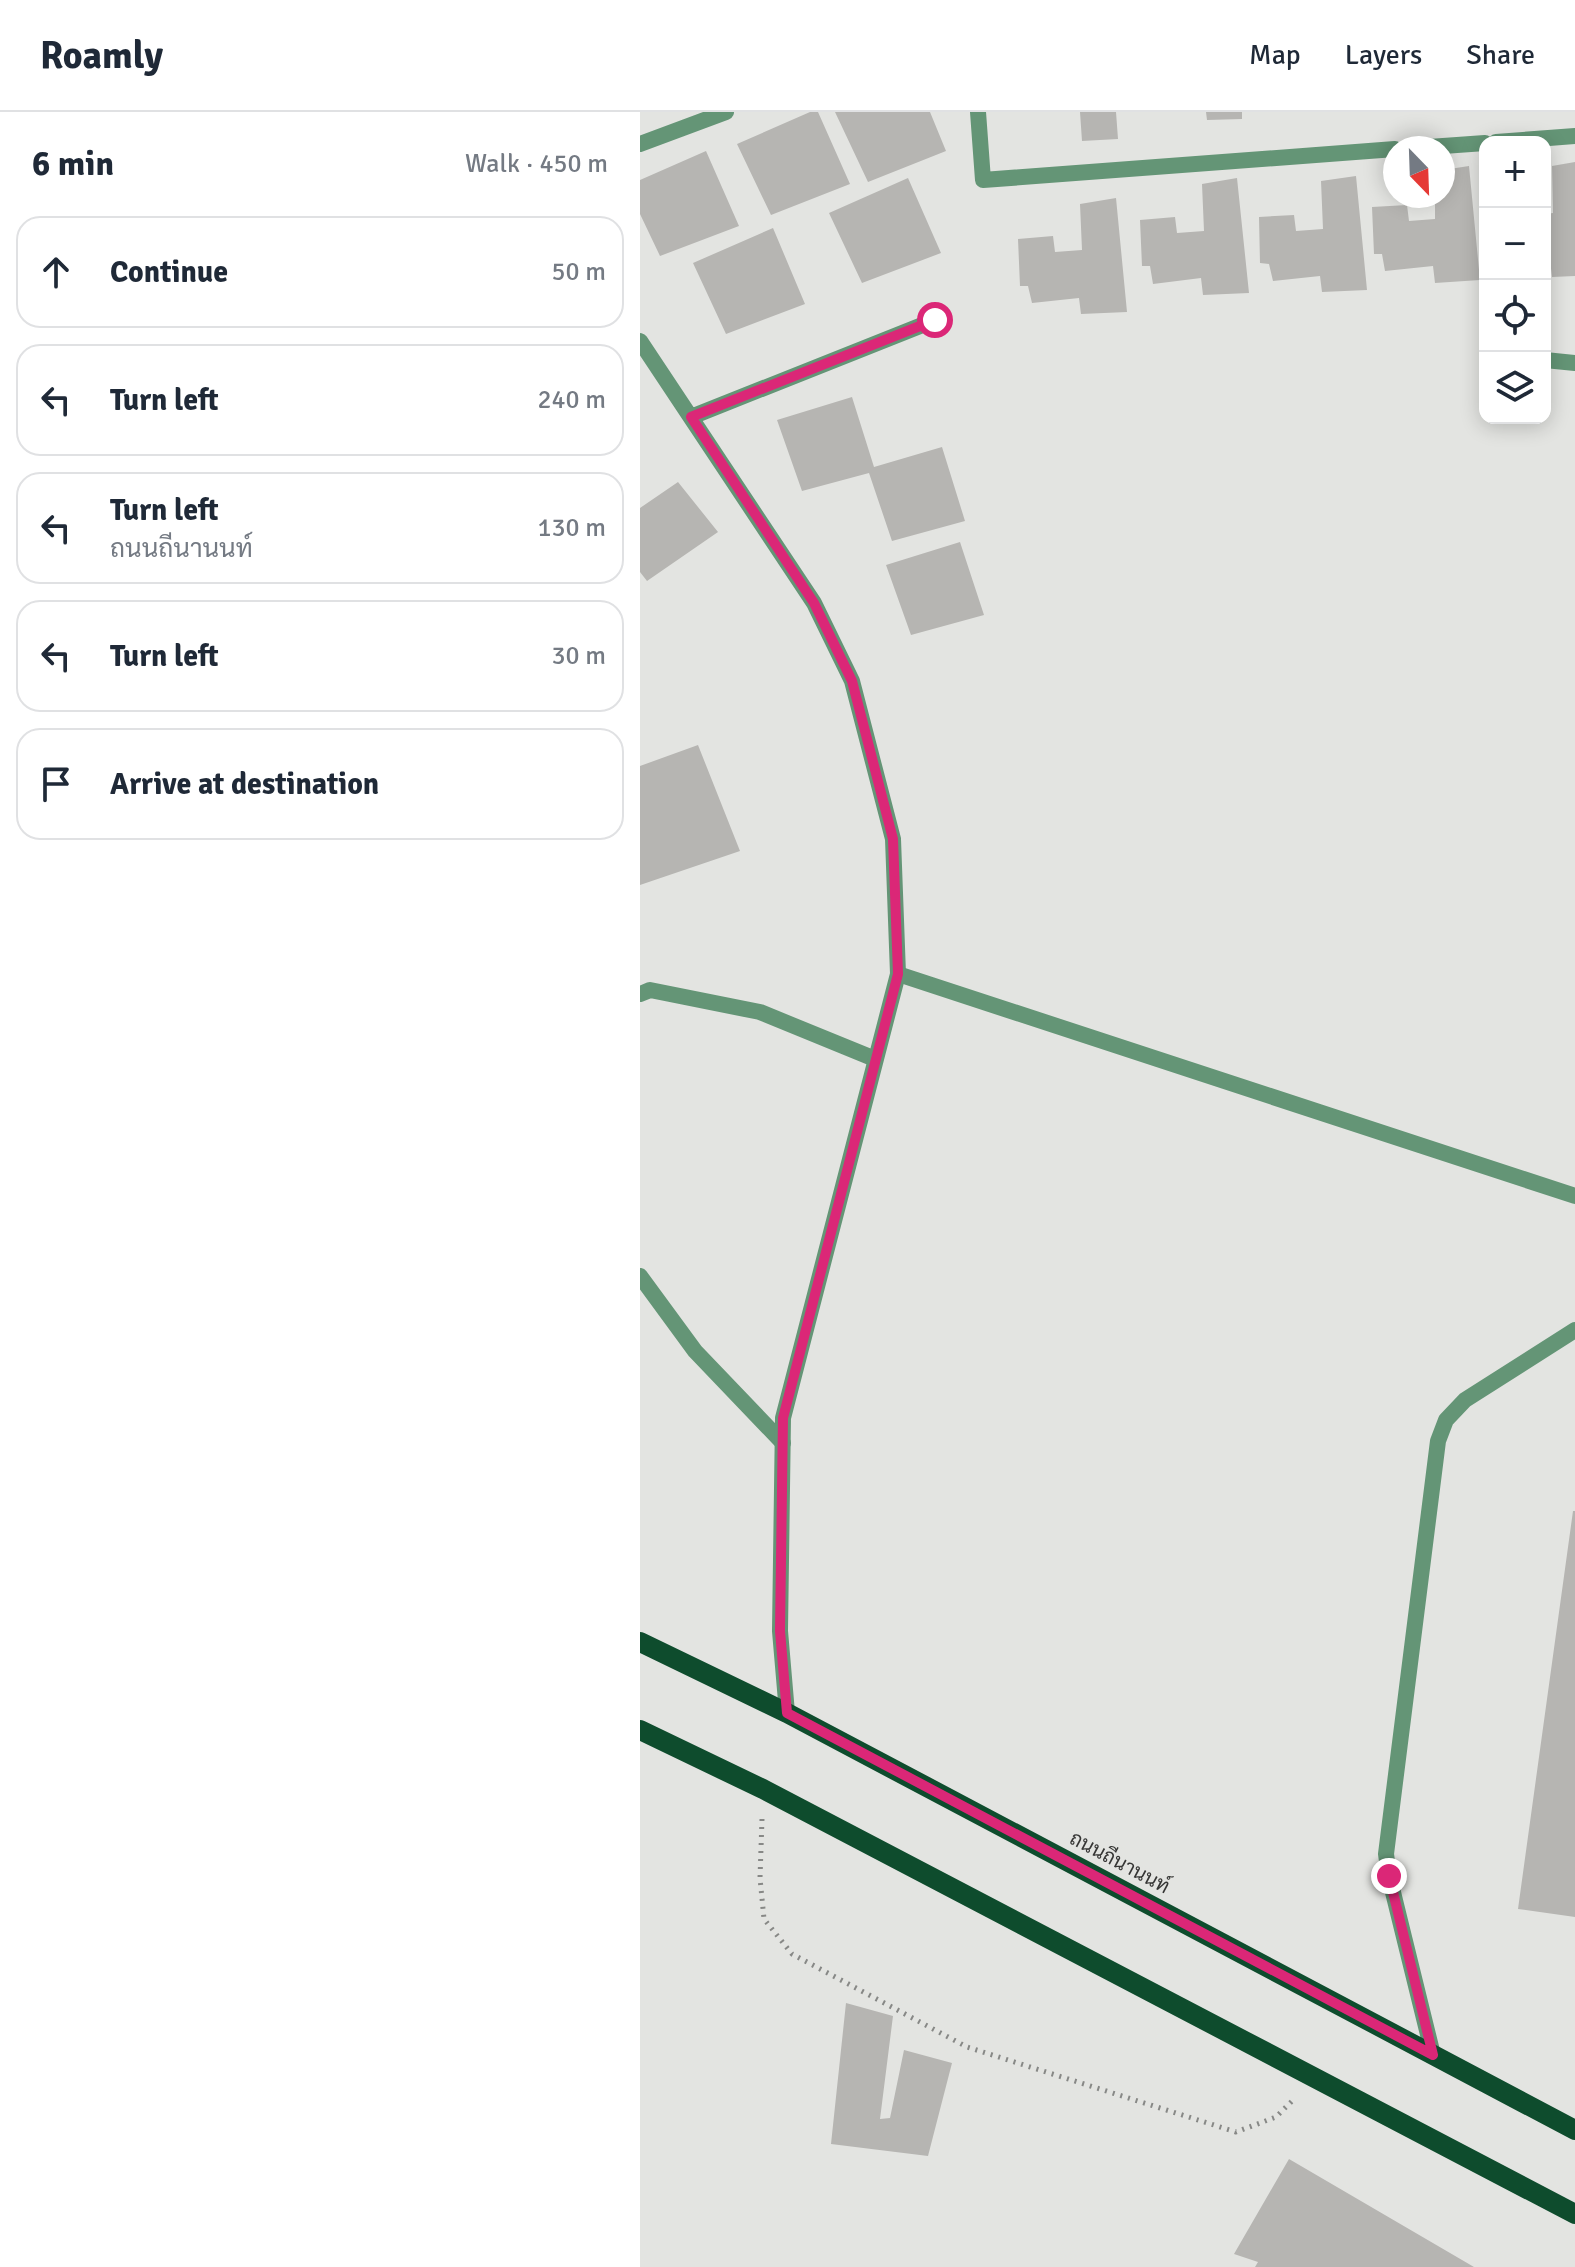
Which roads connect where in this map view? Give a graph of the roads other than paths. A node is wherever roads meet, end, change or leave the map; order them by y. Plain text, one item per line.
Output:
1 (726, 112) edge
2 (978, 112) edge
3 (1575, 136) edge
4 (1551, 138) edge
5 (1479, 143) edge
6 (640, 144) edge
7 (1455, 145) edge
8 (1383, 150) edge
9 (935, 320) dead end
10 (640, 341) edge
11 (1551, 361) edge
12 (1575, 363) edge
13 (691, 417) junction
14 (898, 974) junction
15 (640, 994) edge
16 (875, 1059) junction
17 (1575, 1196) edge
18 (640, 1276) edge
19 (1575, 1330) edge
20 (783, 1443) junction
21 (640, 1642) edge
22 (787, 1713) junction
23 (640, 1730) edge
24 (1433, 2055) junction
25 (1575, 2130) edge
26 (1575, 2214) edge

1 - 6 street
2 - 8 street
3 - 4 street
5 - 7 street
9 - 13 street
10 - 13 street
11 - 12 street
13 - 14 street
14 - 16 street
14 - 17 street
15 - 16 street
16 - 20 street
18 - 20 street
19 - 24 street
20 - 22 street
21 - 22 main road, ถนนถีนานนท์
22 - 24 main road, ถนนถีนานนท์
23 - 26 main road
24 - 25 main road, ถนนถีนานนท์

